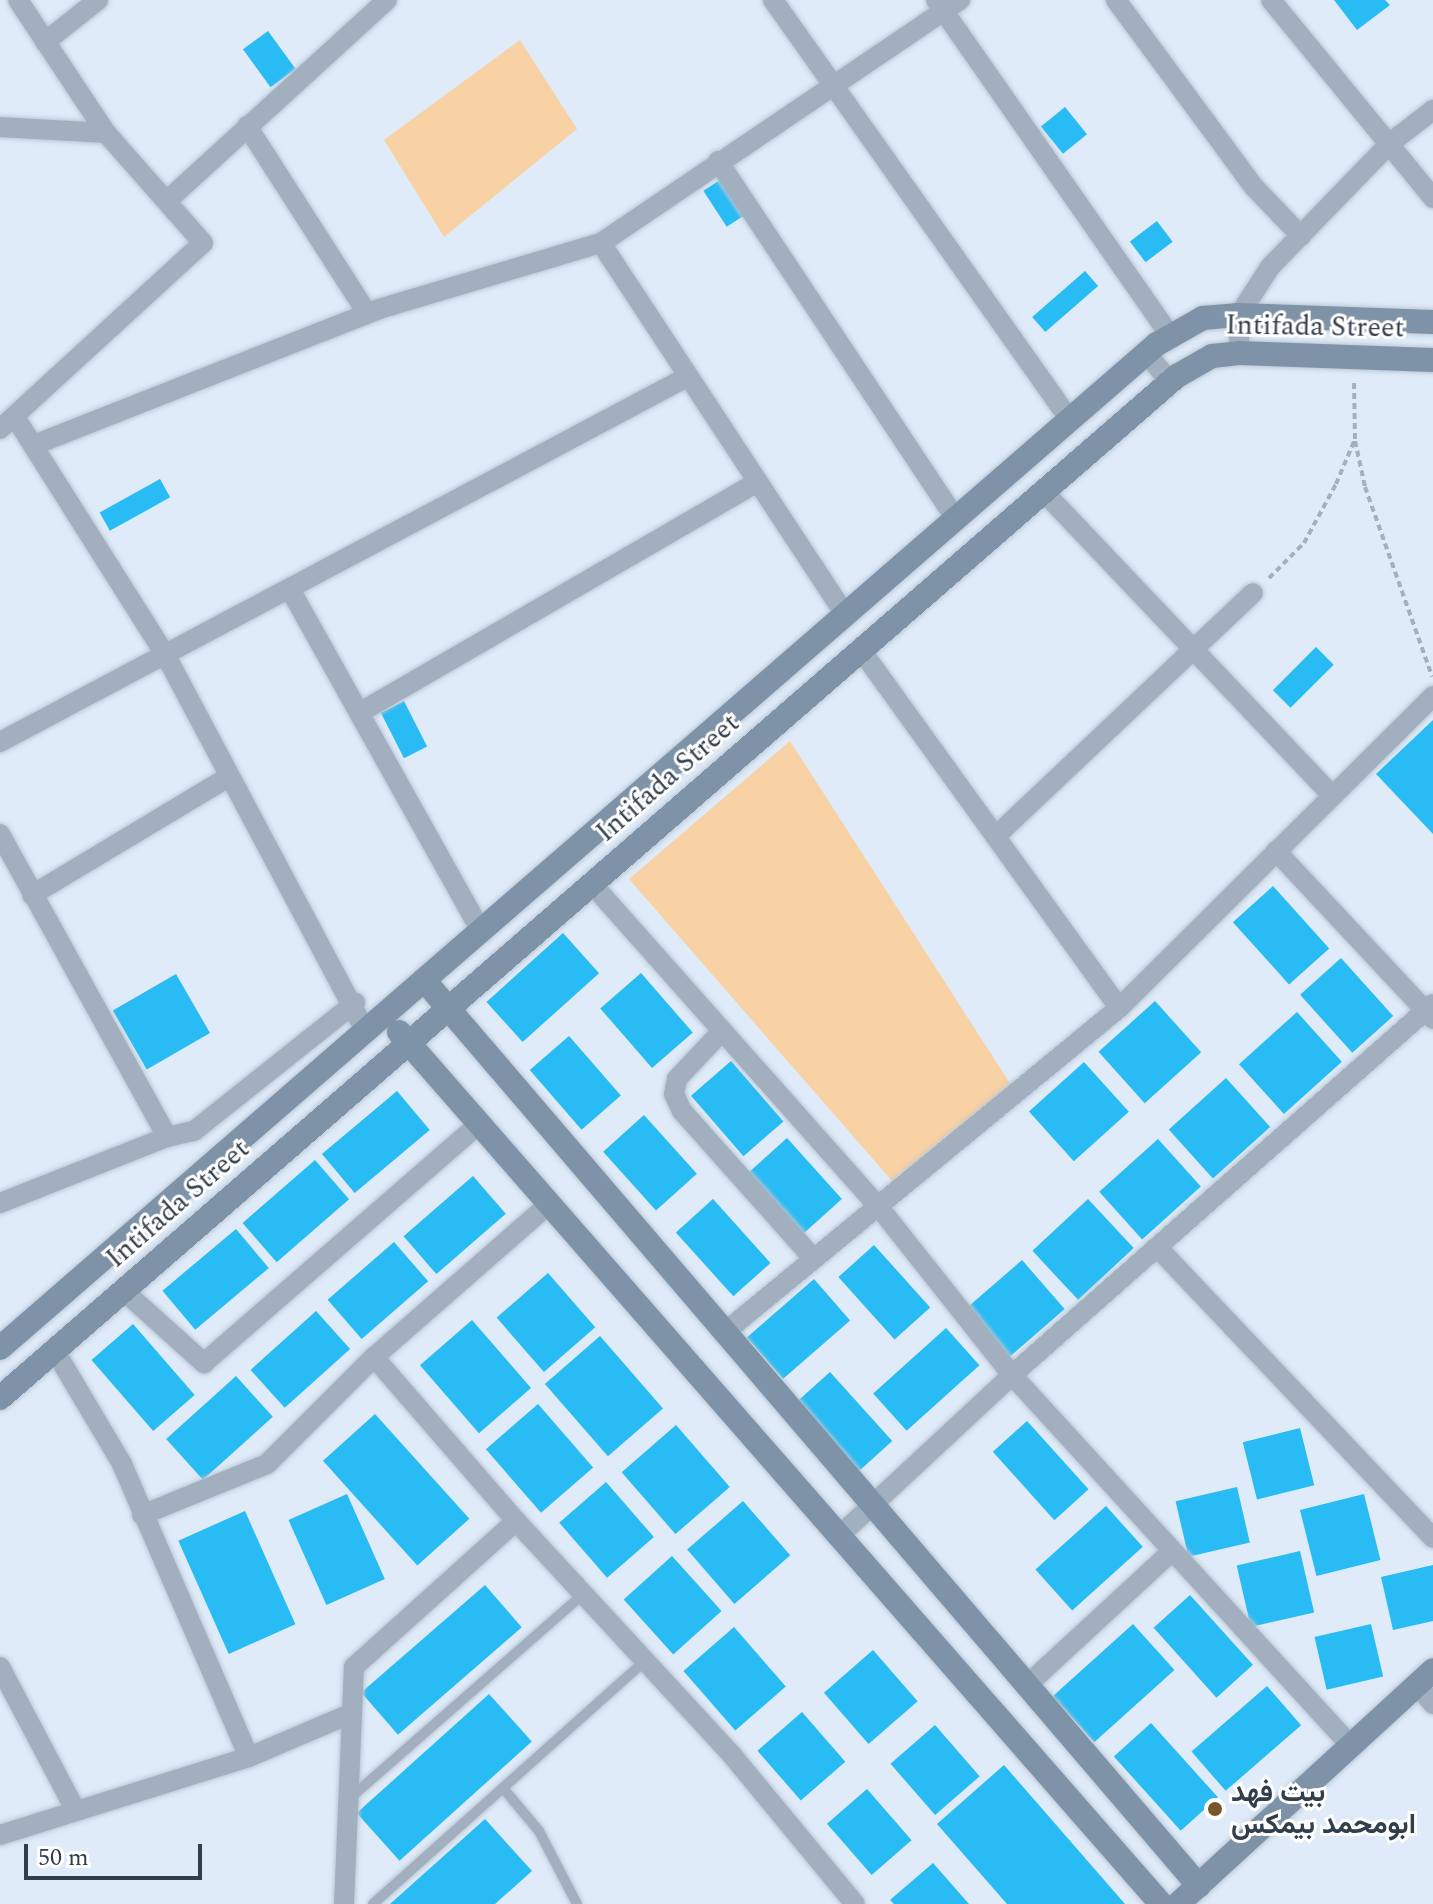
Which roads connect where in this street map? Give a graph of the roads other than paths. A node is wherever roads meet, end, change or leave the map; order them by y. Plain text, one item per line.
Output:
1 (18, 0) edge
2 (98, 0) edge
3 (387, 0) edge
4 (773, 0) edge
5 (960, 0) edge
6 (1116, 0) edge
7 (1271, 0) edge
8 (938, 6) edge
9 (45, 42) junction
10 (835, 84) junction
11 (1433, 110) edge
12 (247, 126) junction
13 (0, 127) edge
14 (106, 133) junction
15 (1389, 144) junction
16 (718, 161) junction
17 (1433, 198) edge
18 (169, 199) junction
19 (1301, 236) junction
20 (601, 243) junction
21 (367, 313) junction
22 (1239, 315) junction
23 (1433, 322) edge
24 (1170, 335) junction
25 (1146, 353) junction
26 (1239, 353) junction
27 (1433, 360) edge
28 (687, 377) junction
29 (1170, 382) junction
30 (1070, 420) junction
31 (7, 423) edge
32 (34, 445) junction
33 (757, 482) junction
34 (1044, 492) junction
35 (956, 519) junction
36 (291, 591) junction
37 (1253, 593) road end
38 (845, 615) junction
39 (861, 650) junction
40 (1195, 651) junction
41 (166, 656) junction
42 (1433, 696) edge
43 (359, 713) junction
44 (0, 742) edge
45 (227, 778) junction
46 (1332, 795) junction
47 (0, 834) edge
48 (997, 835) junction
49 (1276, 851) junction
50 (592, 884) junction
51 (32, 895) junction
52 (481, 931) junction
53 (424, 980) junction
54 (355, 1003) junction
55 (448, 1008) junction
56 (1119, 1008) junction
57 (1431, 1011) edge
58 (385, 1015) junction
59 (365, 1031) junction
60 (722, 1031) junction
61 (409, 1043) junction
62 (479, 1124) junction
63 (167, 1137) junction
64 (2, 1197) edge
65 (549, 1204) junction
66 (878, 1206) junction
67 (1157, 1247) junction
68 (814, 1259) junction
69 (124, 1291) junction
70 (725, 1332) junction
71 (0, 1348) edge
72 (55, 1351) junction
73 (374, 1357) junction
74 (1012, 1375) junction
75 (0, 1398) edge
76 (872, 1503) junction
77 (142, 1515) junction
78 (516, 1521) junction
79 (839, 1536) junction
80 (1433, 1538) edge
81 (1170, 1553) junction
82 (583, 1594) junction
83 (645, 1661) junction
84 (0, 1667) edge
85 (1027, 1685) junction
86 (1428, 1686) edge
87 (352, 1713) junction
88 (1351, 1746) junction
89 (249, 1757) junction
90 (503, 1788) junction
91 (349, 1799) junction
92 (75, 1809) junction
93 (0, 1835) edge
94 (1199, 1886) junction
95 (344, 1904) edge
96 (373, 1904) edge
97 (577, 1904) edge
98 (855, 1904) edge
99 (1161, 1904) edge
100 (1178, 1904) edge

1 - 9 street
2 - 9 street
3 - 12 street
4 - 10 street
5 - 8 street
6 - 19 street
7 - 15 street
8 - 10 street
8 - 24 street
9 - 14 street
10 - 16 street
10 - 30 street
11 - 15 street
12 - 18 street
12 - 21 street
13 - 14 street
14 - 18 street
15 - 17 street
15 - 19 street
16 - 20 street
16 - 35 street
18 - 31 street
19 - 22 street
20 - 21 street
20 - 28 street
21 - 32 street
22 - 23 main road, Intifada Street
22 - 24 main road, Intifada Street
22 - 26 street
24 - 25 main road, Intifada Street
25 - 29 street
25 - 30 main road, Intifada Street
26 - 27 main road, Intifada Street
26 - 29 main road, Intifada Street
28 - 33 street
28 - 36 street
29 - 34 main road, Intifada Street
30 - 35 main road, Intifada Street
31 - 32 street
32 - 41 street
33 - 38 street
33 - 43 street
34 - 39 main road, Intifada Street
34 - 40 street
35 - 38 main road, Intifada Street
36 - 41 street
36 - 43 street
37 - 40 street
38 - 52 main road, Intifada Street
39 - 48 street
39 - 50 main road, Intifada Street
40 - 46 street
40 - 48 street
41 - 44 street
41 - 45 street
42 - 46 street
43 - 52 street
45 - 51 street
45 - 54 street
46 - 49 street
47 - 51 street
48 - 56 street
49 - 56 street
49 - 57 street
50 - 55 main road, Intifada Street
50 - 60 street
51 - 63 street
52 - 53 main road, Intifada Street
53 - 55 main road
53 - 58 main road, Intifada Street
54 - 59 street
54 - 63 street
55 - 61 main road, Intifada Street
55 - 70 main road
56 - 66 street
57 - 67 street
58 - 59 main road, Intifada Street
58 - 61 main road
59 - 71 main road, Intifada Street
60 - 66 street
60 - 68 street
61 - 62 main road
61 - 69 main road, Intifada Street
62 - 65 main road
62 - 69 street
63 - 64 street
65 - 73 street
65 - 79 main road
66 - 68 street
66 - 74 street
67 - 74 street
67 - 80 street
68 - 70 street
69 - 72 main road, Intifada Street
70 - 76 main road
72 - 75 main road, Intifada Street
72 - 77 street
73 - 77 street
73 - 78 street
74 - 76 street
74 - 81 street
76 - 79 street
76 - 85 main road
77 - 89 street
78 - 82 street
78 - 87 street
79 - 99 main road
81 - 85 street
81 - 88 street
82 - 83 street
82 - 91 lane
83 - 90 lane
83 - 98 street
84 - 92 street
85 - 94 main road
86 - 88 main road
87 - 89 street
87 - 91 street
88 - 94 main road
89 - 92 street
90 - 96 lane
90 - 97 lane
91 - 95 street
92 - 93 street
94 - 100 main road

